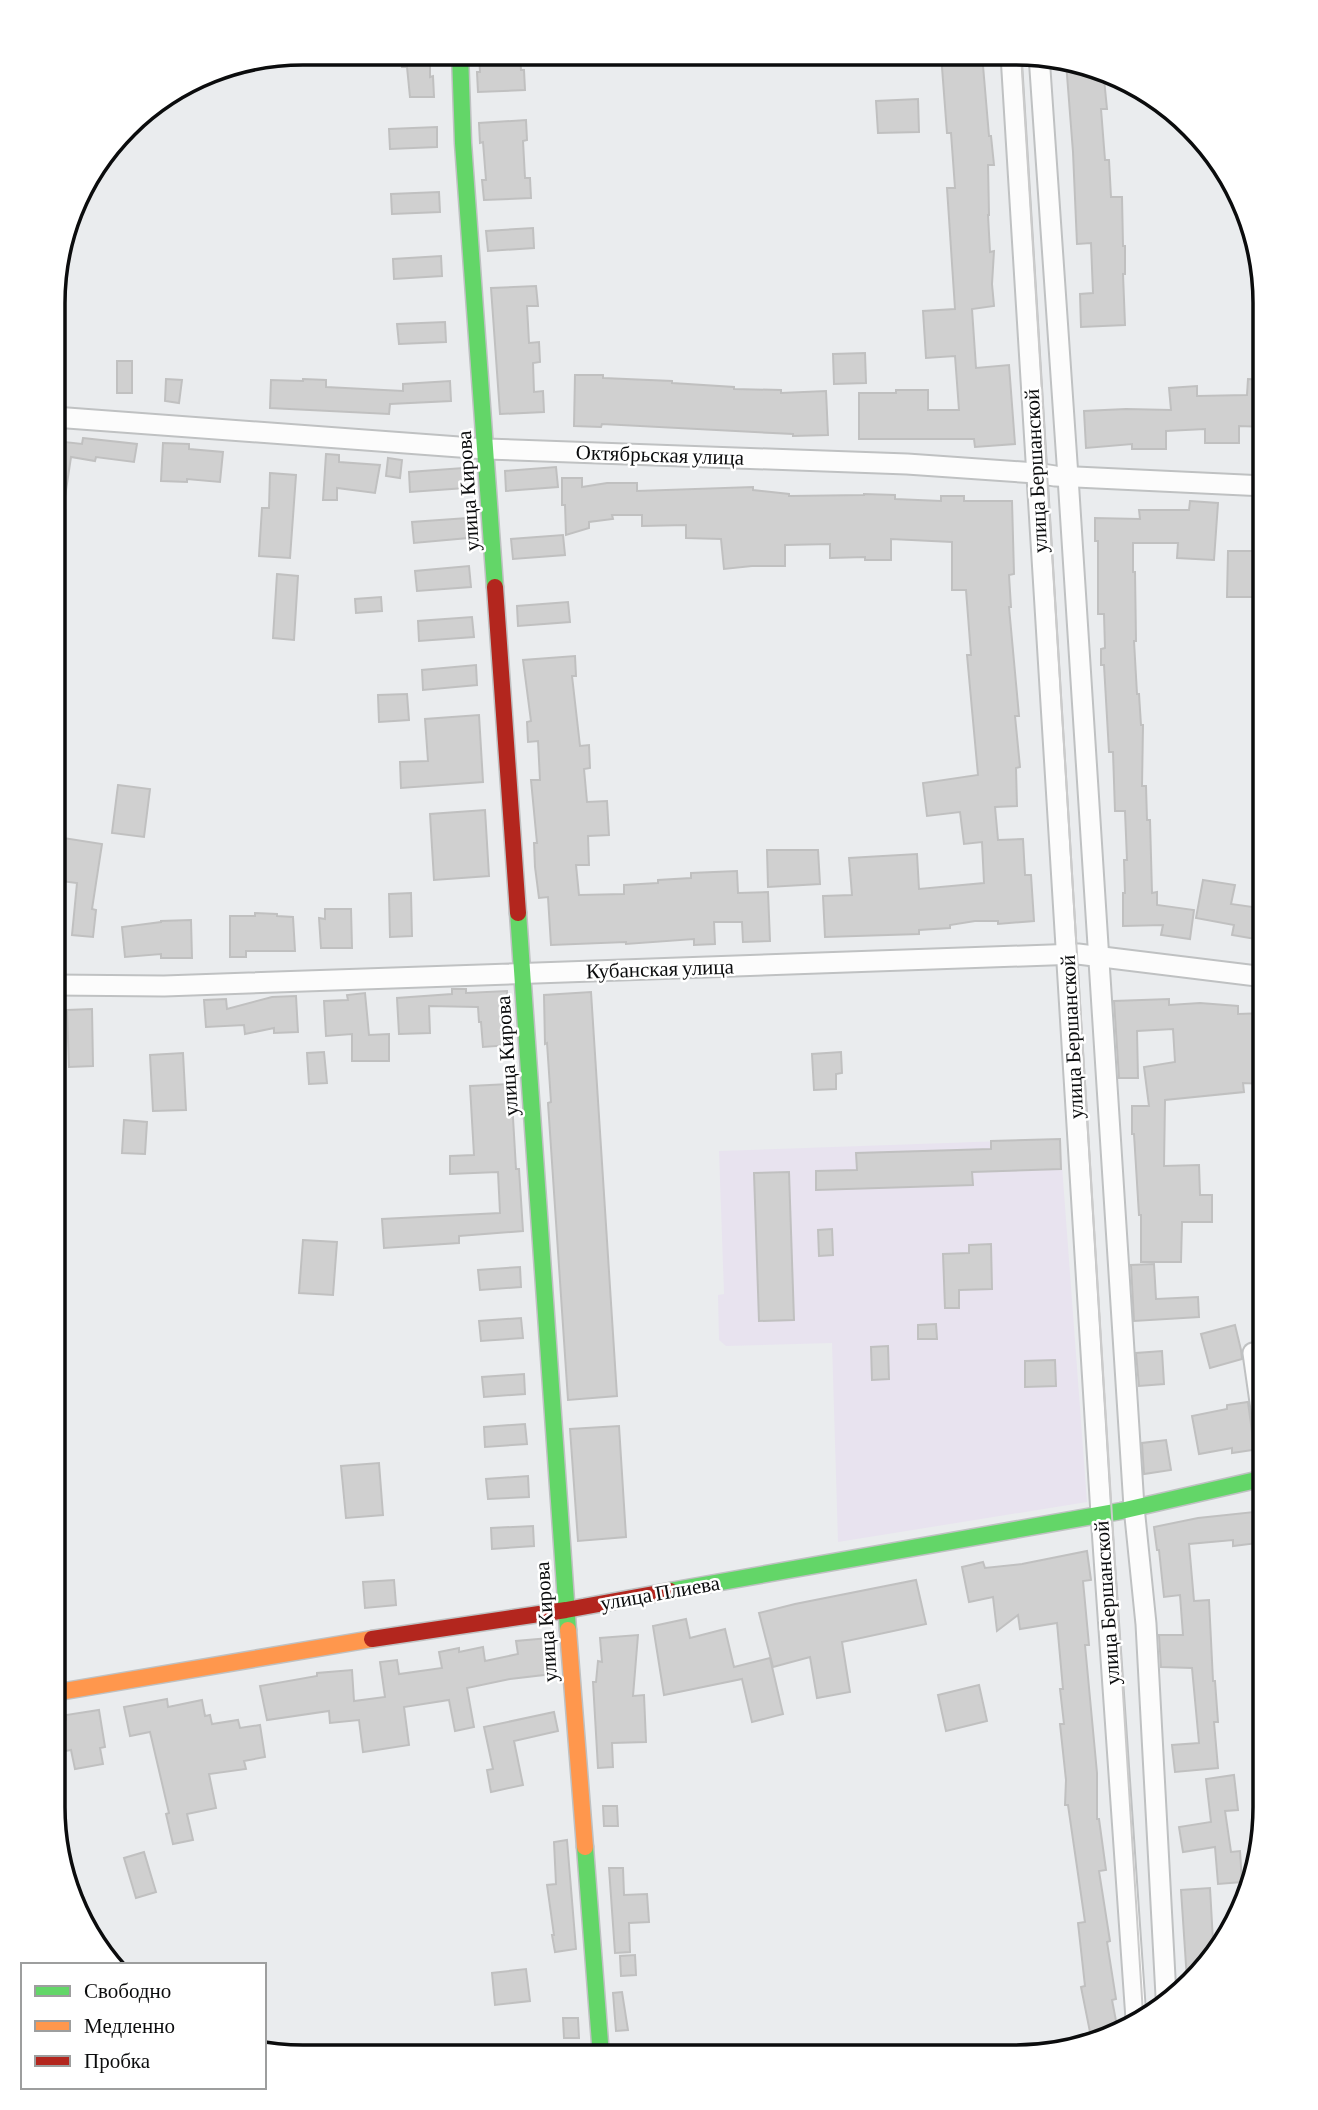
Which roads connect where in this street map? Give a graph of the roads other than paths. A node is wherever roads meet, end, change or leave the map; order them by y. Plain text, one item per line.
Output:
1 (460, 65) edge
2 (1012, 65) edge
3 (1040, 67) edge
4 (65, 418) edge
5 (486, 449) junction
6 (1036, 473) junction
7 (1068, 477) junction
8 (1253, 485) edge
9 (1067, 954) junction
10 (1099, 955) junction
11 (522, 974) junction
12 (1253, 975) edge
13 (65, 985) edge
14 (1253, 1481) edge
15 (1133, 1507) junction
16 (1101, 1514) junction
17 (566, 1610) junction
18 (65, 1691) edge
19 (1166, 1991) edge
20 (1136, 2012) edge
21 (600, 2045) edge

1 - 5 street, улица Кирова
2 - 6 street, улица Бершанской
3 - 7 street, улица Бершанской
4 - 5 street, Октябрьская улица
5 - 6 street, Октябрьская улица
5 - 11 street, улица Кирова
6 - 7 street, Октябрьская улица
6 - 9 street, улица Бершанской
7 - 8 street, Октябрьская улица
7 - 10 street, улица Бершанской
9 - 10 street, Кубанская улица
9 - 11 street, Кубанская улица
9 - 16 street, улица Бершанской
10 - 12 street, Кубанская улица
10 - 15 street, улица Бершанской
11 - 13 street, Кубанская улица
11 - 17 street, улица Кирова
14 - 15 street, улица Плиева
15 - 16 street, улица Плиева
15 - 19 street, улица Бершанской
16 - 17 street, улица Плиева
16 - 20 street, улица Бершанской
17 - 18 street, улица Плиева
17 - 21 street, улица Кирова

